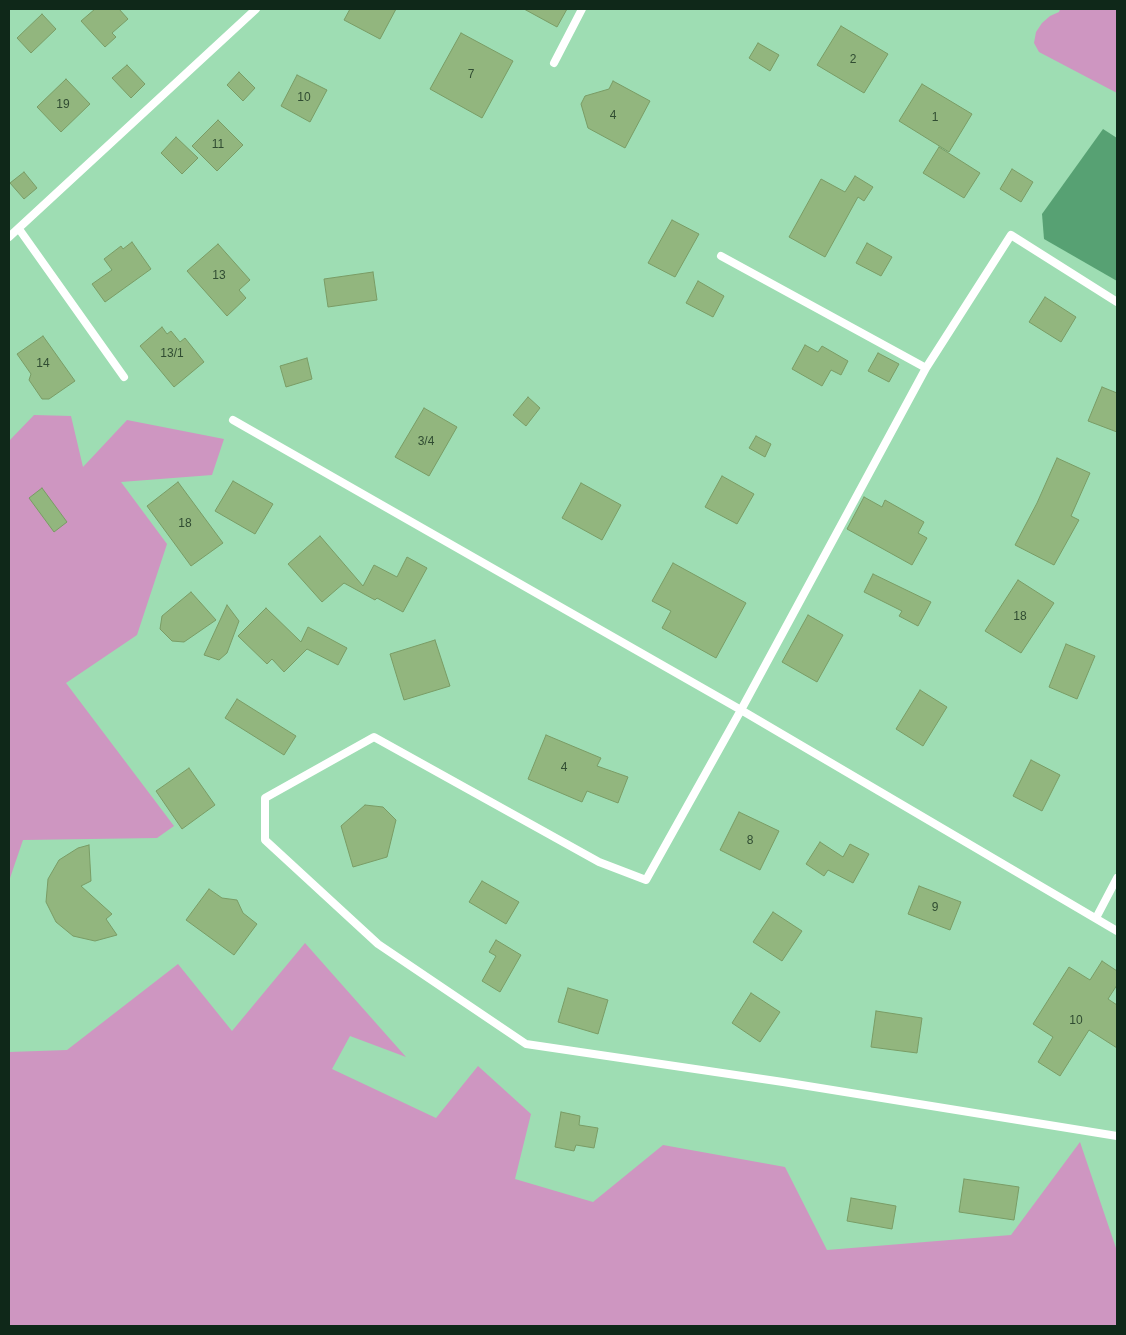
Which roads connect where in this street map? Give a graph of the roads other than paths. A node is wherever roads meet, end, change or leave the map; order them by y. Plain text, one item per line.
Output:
1 (256, 9) edge
2 (582, 9) edge
3 (554, 63) dead end
4 (19, 229) junction
5 (9, 238) edge
6 (721, 256) dead end
7 (1117, 302) edge
8 (926, 368) junction
9 (124, 377) dead end
10 (233, 420) dead end
11 (741, 710) junction
12 (1117, 878) edge
13 (1096, 918) junction
14 (1117, 931) edge
15 (1117, 1136) edge

1 - 4 lane
2 - 3 lane
4 - 5 lane
4 - 9 lane
6 - 8 lane
7 - 8 lane
8 - 11 lane
10 - 11 lane
11 - 13 lane
11 - 15 lane
12 - 13 lane
13 - 14 lane

